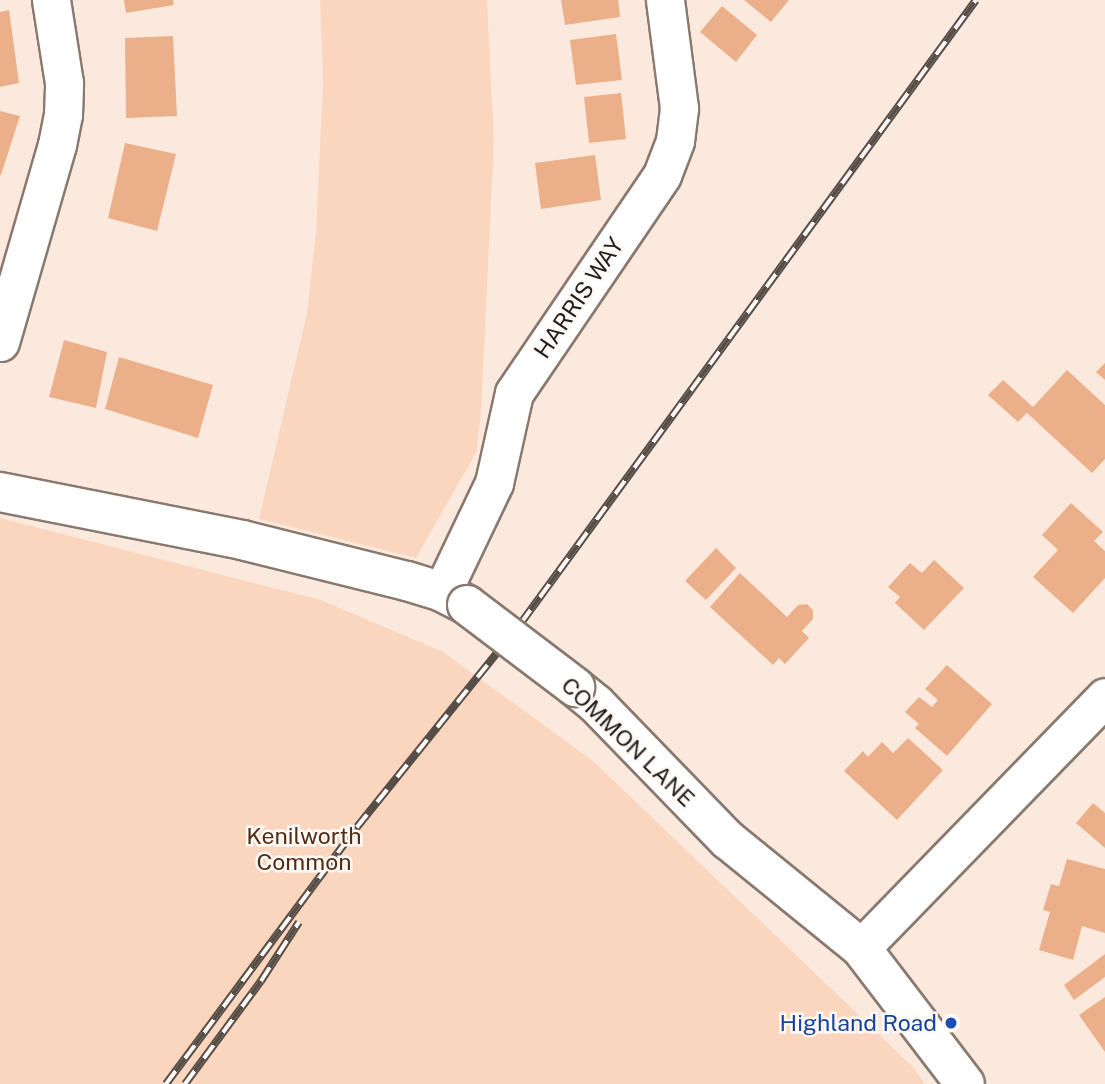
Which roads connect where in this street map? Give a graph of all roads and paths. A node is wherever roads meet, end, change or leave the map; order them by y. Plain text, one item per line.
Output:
1 (51, 0) edge
2 (665, 0) edge
3 (0, 342) edge
4 (0, 492) edge
5 (439, 593) junction
6 (1105, 696) edge
7 (861, 948) junction
8 (965, 1084) edge

1 - 3 street
2 - 5 street, HARRIS WAY
4 - 5 street, COMMON LANE
5 - 7 street, COMMON LANE, bridge
6 - 7 street
7 - 8 street, COMMON LANE

